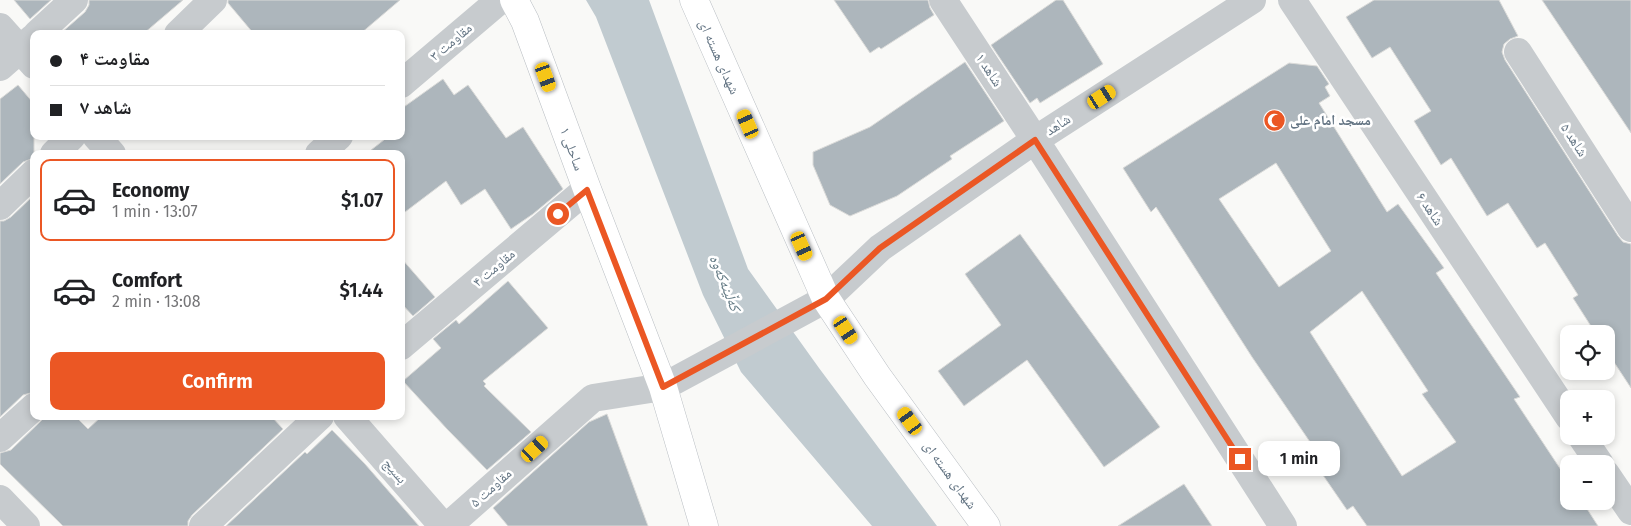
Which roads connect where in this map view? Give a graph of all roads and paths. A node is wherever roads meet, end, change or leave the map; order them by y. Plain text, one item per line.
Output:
1 (74, 0) edge
2 (213, 0) edge
3 (500, 0) edge
4 (514, 0) edge
5 (694, 0) edge
6 (943, 0) edge
7 (1252, 0) edge
8 (1292, 0) edge
9 (0, 26) edge
10 (46, 30) edge
11 (182, 30) edge
12 (30, 45) edge
13 (30, 47) edge
14 (1518, 52) dead end
15 (0, 67) edge
16 (405, 81) edge
17 (68, 140) edge
18 (100, 140) edge
19 (335, 140) edge
20 (1035, 140) junction
21 (58, 150) edge
22 (108, 150) edge
23 (323, 150) edge
24 (30, 177) edge
25 (587, 190) junction
26 (0, 206) edge
27 (1631, 228) edge
28 (826, 299) junction
29 (405, 343) edge
30 (663, 387) junction
31 (1560, 403) edge
32 (30, 411) edge
33 (316, 420) edge
34 (350, 420) edge
35 (0, 438) edge
36 (1615, 487) edge
37 (0, 499) edge
38 (1631, 511) edge
39 (26, 526) edge
40 (203, 526) edge
41 (443, 526) edge
42 (448, 526) edge
43 (704, 526) edge
44 (986, 526) edge
45 (1283, 526) edge

1 - 10 street
2 - 11 street
3 - 16 street, مقاومت ۳
4 - 25 street, ساحلی ۱
5 - 28 street, شهدای هسته ای
6 - 20 street, شاهد ۱
7 - 20 street, شاهد
8 - 31 street, شاهد ۶
9 - 12 street
13 - 15 street
14 - 27 street, شاهد ۵
17 - 21 street
18 - 22 street
19 - 23 street
20 - 28 street, شاهد
20 - 45 street, شاهد ۱
24 - 26 street
25 - 29 street, مقاومت ۴
25 - 30 street, ساحلی ۱
28 - 30 street, شاهد
28 - 44 street, شهدای هسته ای
30 - 42 street, مقاومت ۵
30 - 43 street, ساحلی ۱
32 - 35 street
33 - 40 street
34 - 41 street, بسیج
36 - 38 street
37 - 39 street

